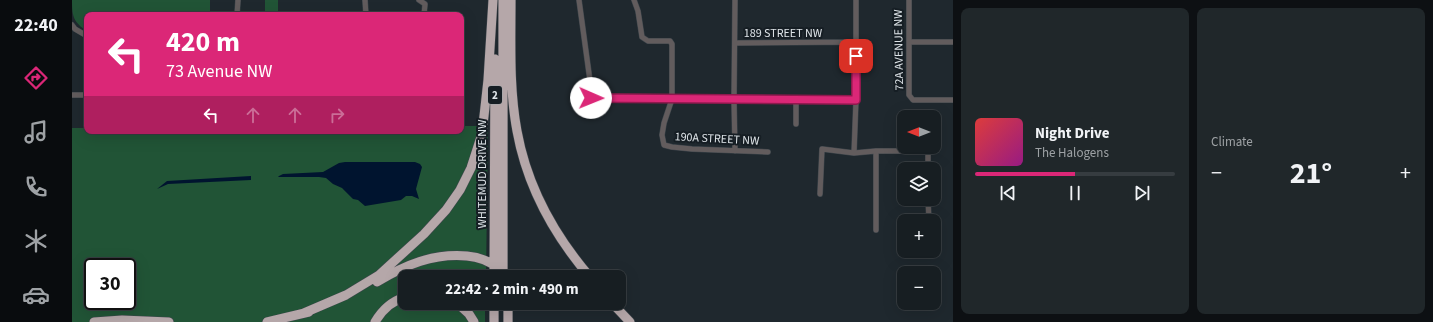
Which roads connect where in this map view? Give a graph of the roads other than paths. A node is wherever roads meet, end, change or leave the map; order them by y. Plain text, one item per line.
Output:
1 (238, 0) edge
2 (365, 0) edge
3 (419, 0) edge
4 (494, 0) edge
5 (503, 0) edge
6 (511, 0) edge
7 (579, 0) edge
8 (634, 0) edge
9 (735, 0) edge
10 (856, 0) edge
11 (909, 0) edge
12 (237, 12) edge
13 (366, 12) edge
14 (424, 12) edge
15 (72, 25) edge
16 (84, 34) edge
17 (856, 42) junction
18 (909, 42) junction
19 (953, 42) edge
20 (735, 43) junction
21 (72, 95) edge
22 (84, 95) edge
23 (672, 99) junction
24 (734, 100) junction
25 (796, 100) junction
26 (856, 100) junction
27 (953, 100) edge
28 (796, 124) dead end
29 (735, 151) junction
30 (876, 151) junction
31 (768, 152) dead end
32 (854, 153) junction
33 (928, 162) edge
34 (820, 194) dead end
35 (876, 230) dead end
36 (494, 265) junction
37 (498, 270) edge
38 (503, 270) edge
39 (584, 270) edge
40 (398, 300) edge
41 (465, 310) edge
42 (494, 310) edge
43 (502, 310) edge
44 (508, 310) edge
45 (619, 310) edge
46 (304, 314) junction
47 (94, 322) edge
48 (169, 322) edge
49 (267, 322) edge
50 (375, 322) edge
51 (474, 322) edge
52 (494, 322) edge
53 (502, 322) edge
54 (508, 322) edge
55 (630, 322) edge

1 - 12 street
2 - 13 street
3 - 14 street
4 - 36 highway, WHITEMUD DRIVE NW / 2
4 - 46 highway
5 - 38 highway, WHITEMUD DRIVE NW / 2
6 - 39 highway
7 - 23 street
8 - 23 street
9 - 20 street
10 - 17 street
11 - 18 street, 72A AVENUE NW
15 - 16 street
17 - 20 street, 189 STREET NW
17 - 26 street
18 - 19 street
18 - 27 street, 72A AVENUE NW
20 - 24 street
21 - 22 street
23 - 24 street
23 - 29 street, 190A STREET NW
24 - 25 street
24 - 29 street
25 - 26 street
25 - 28 street
26 - 32 street
29 - 31 street, 190A STREET NW
30 - 32 street
30 - 33 street
30 - 35 street
32 - 34 street
36 - 37 highway
36 - 46 highway
40 - 50 highway
41 - 51 highway
42 - 52 highway
43 - 53 highway
44 - 54 highway
45 - 55 highway
46 - 49 highway
47 - 48 highway

